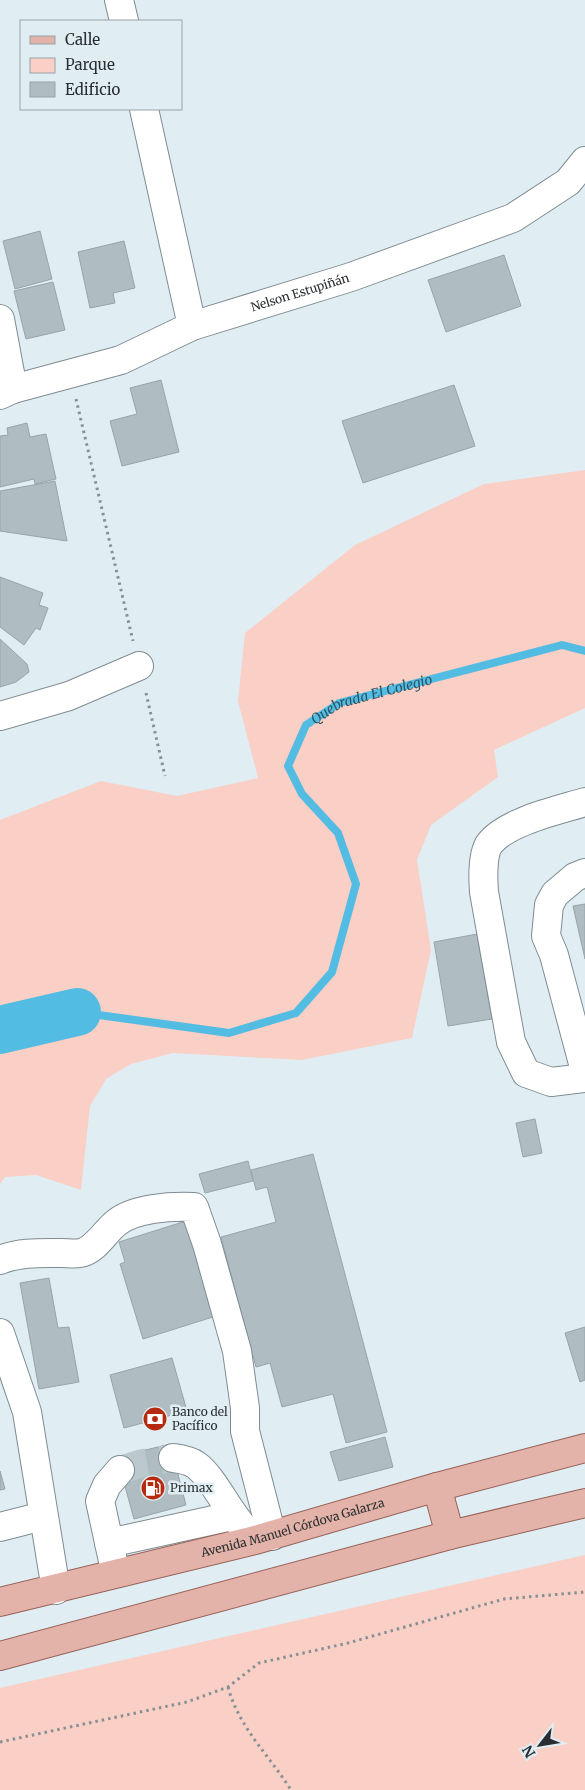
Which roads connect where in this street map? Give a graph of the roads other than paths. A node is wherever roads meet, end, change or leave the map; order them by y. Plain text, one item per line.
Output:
1 (119, 0) edge
2 (124, 20) edge
3 (144, 110) edge
4 (585, 161) edge
5 (0, 319) edge
6 (192, 326) junction
7 (7, 392) edge
8 (139, 666) road end
9 (0, 716) edge
10 (585, 802) edge
11 (585, 873) edge
12 (585, 1071) edge
13 (585, 1078) edge
14 (0, 1260) edge
15 (0, 1333) edge
16 (585, 1448) edge
17 (173, 1458) tunnel mouth
18 (120, 1470) tunnel mouth
19 (437, 1487) junction
20 (585, 1502) edge
21 (43, 1516) junction
22 (232, 1516) junction
23 (0, 1527) edge
24 (450, 1535) junction
25 (263, 1538) junction
26 (109, 1543) junction
27 (115, 1574) junction
28 (56, 1590) junction
29 (0, 1602) edge
30 (0, 1656) edge

1 - 2 street
3 - 6 street
4 - 6 street, Nelson Estupiñán
5 - 7 street
6 - 7 street, Nelson Estupiñán
8 - 9 street
10 - 13 street
11 - 12 street
14 - 25 street
15 - 21 street
16 - 19 main road, Avenida Manuel Córdova Galarza
17 - 22 street
18 - 26 street
19 - 24 main road
19 - 25 main road, Avenida Manuel Córdova Galarza
20 - 24 main road
21 - 23 street
21 - 28 street
22 - 25 street
22 - 26 street
24 - 30 main road
25 - 27 main road, Avenida Manuel Córdova Galarza
26 - 27 street
27 - 28 main road, Avenida Manuel Córdova Galarza
28 - 29 main road, Avenida Manuel Córdova Galarza

